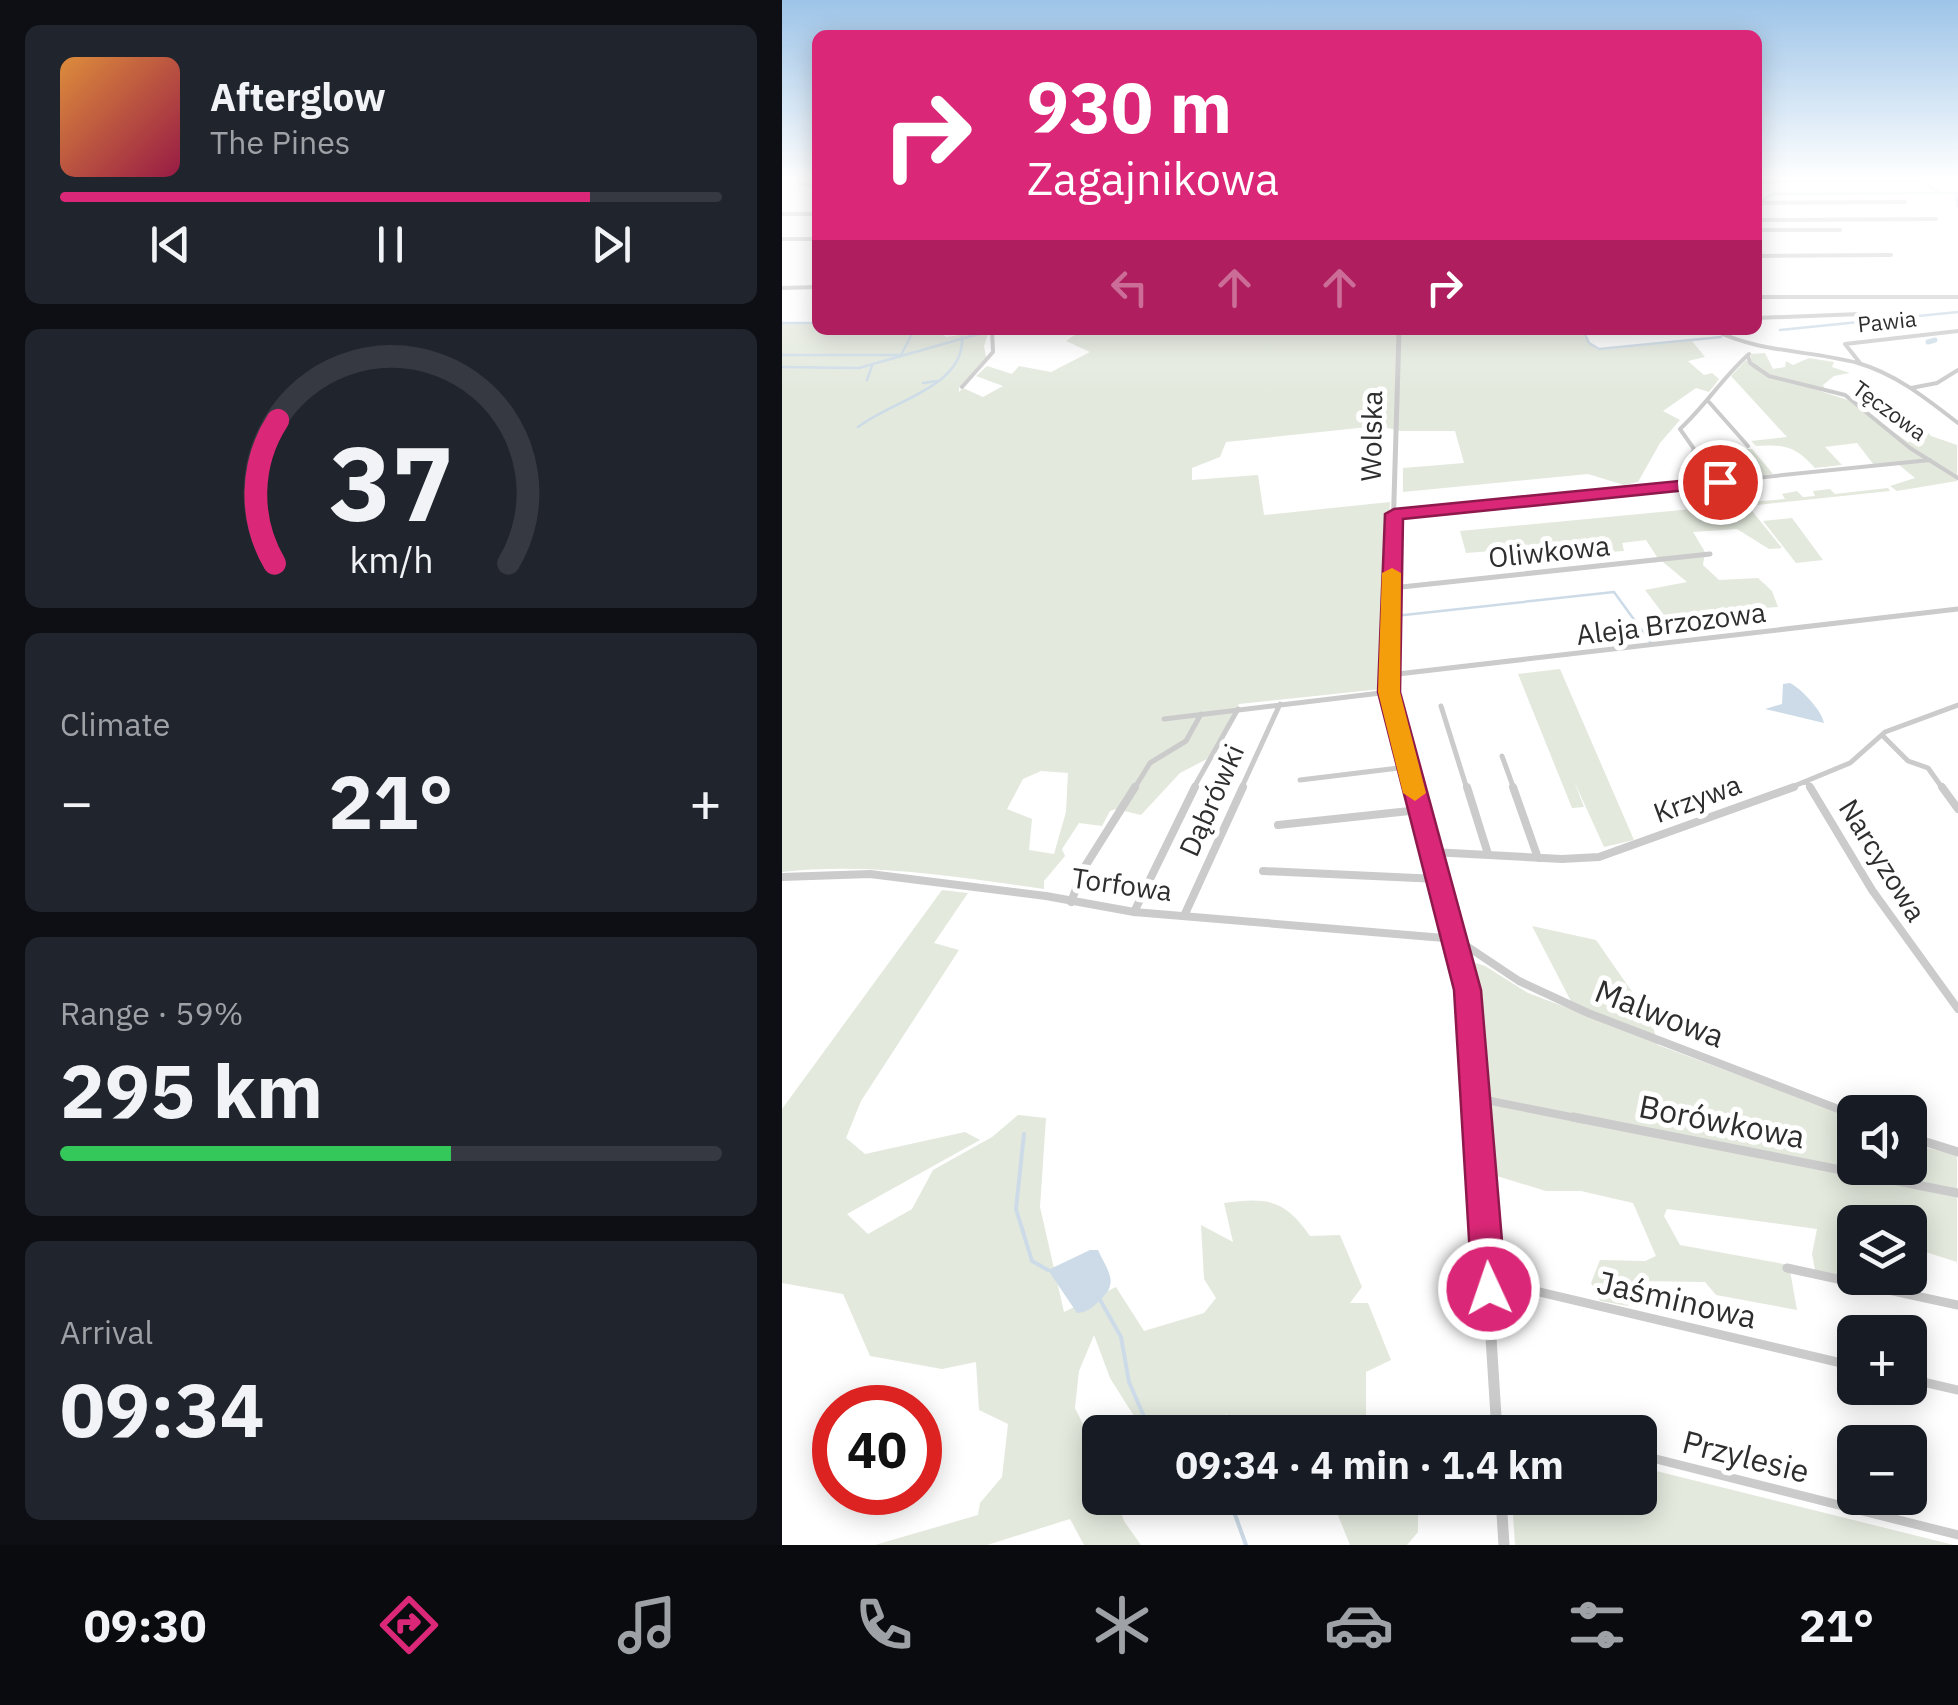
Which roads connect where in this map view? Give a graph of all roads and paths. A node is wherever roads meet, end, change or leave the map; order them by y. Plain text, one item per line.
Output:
1 (1892, 255) dead end
2 (1762, 256) edge
3 (812, 287) edge
4 (782, 288) edge
5 (1762, 297) edge
6 (1958, 297) edge
7 (1860, 314) dead end
8 (1762, 318) edge
9 (1958, 331) edge
10 (994, 335) edge
11 (1399, 335) edge
12 (1724, 335) edge
13 (1753, 349) junction
14 (1748, 356) junction
15 (1859, 364) junction
16 (1958, 370) edge
17 (962, 388) dead end
18 (1910, 388) junction
19 (1710, 402) junction
20 (1957, 422) edge
21 (1748, 446) dead end
22 (1930, 460) junction
23 (1958, 478) edge
24 (1678, 485) junction
25 (1394, 514) junction
26 (1710, 554) dead end
27 (1392, 588) junction
28 (1958, 609) edge
29 (1389, 675) junction
30 (1389, 692) junction
31 (1280, 704) junction
32 (1958, 705) edge
33 (1441, 706) dead end
34 (1238, 710) junction
35 (1202, 714) junction
36 (1164, 719) dead end
37 (1882, 736) junction
38 (1502, 756) dead end
39 (1407, 767) junction
40 (1300, 780) dead end
41 (1808, 782) junction
42 (1958, 808) edge
43 (1420, 810) junction
44 (1278, 824) dead end
45 (1432, 852) junction
46 (1488, 854) junction
47 (1538, 858) junction
48 (1263, 872) dead end
49 (782, 877) edge
50 (1439, 878) junction
51 (1071, 902) junction
52 (1134, 912) junction
53 (1184, 916) junction
54 (1456, 939) junction
55 (1958, 1009) edge
56 (1476, 1098) junction
57 (1837, 1109) edge
58 (1927, 1142) edge
59 (1958, 1152) edge
60 (1958, 1192) edge
61 (1787, 1268) dead end
62 (1488, 1280) junction
63 (1958, 1306) edge
64 (1837, 1362) edge
65 (1927, 1383) edge
66 (1958, 1390) edge
67 (1496, 1415) edge
68 (1657, 1460) edge
69 (1502, 1515) edge
70 (1958, 1535) edge
71 (1504, 1545) edge

1 - 2 street
3 - 4 street
5 - 6 street
7 - 8 street
9 - 15 street, Pawia
10 - 17 street
11 - 25 street, Wolska
12 - 13 street
13 - 14 street
13 - 15 street
14 - 19 street
14 - 22 street, Tęczowa
15 - 18 street
16 - 18 street
18 - 20 street
19 - 21 street
19 - 24 street
22 - 23 street, Tęczowa
22 - 24 street
24 - 25 street
25 - 27 street, Wolska
26 - 27 street, Oliwkowa
27 - 29 street, Wolska
28 - 29 street, Aleja Brzozowa
29 - 30 street, Wolska
30 - 31 street
30 - 39 street, Wolska
31 - 34 street
31 - 53 street, Dąbrówki
32 - 37 street, Krzywa
33 - 46 street
34 - 35 street
34 - 52 street
35 - 36 street
35 - 51 street
37 - 41 street, Krzywa
37 - 42 street
38 - 47 street
39 - 40 street
39 - 43 street, Wolska
41 - 47 street, Krzywa
41 - 55 street, Narcyzowa
43 - 44 street
43 - 45 street, Wolska
45 - 46 street, Krzywa
45 - 50 street, Wolska
46 - 47 street, Krzywa
48 - 50 street
49 - 51 street, Torfowa
50 - 54 street, Wolska
51 - 52 street, Torfowa
52 - 53 street, Torfowa
53 - 54 street, Torfowa
54 - 56 street, Wolska
54 - 57 street, Malwowa
56 - 60 street, Borówkowa
56 - 62 street, Wolska
58 - 59 street
61 - 63 street
62 - 64 street, Jaśminowa
62 - 67 street, Wolska
65 - 66 street
68 - 70 street, Przylesie
69 - 71 street

